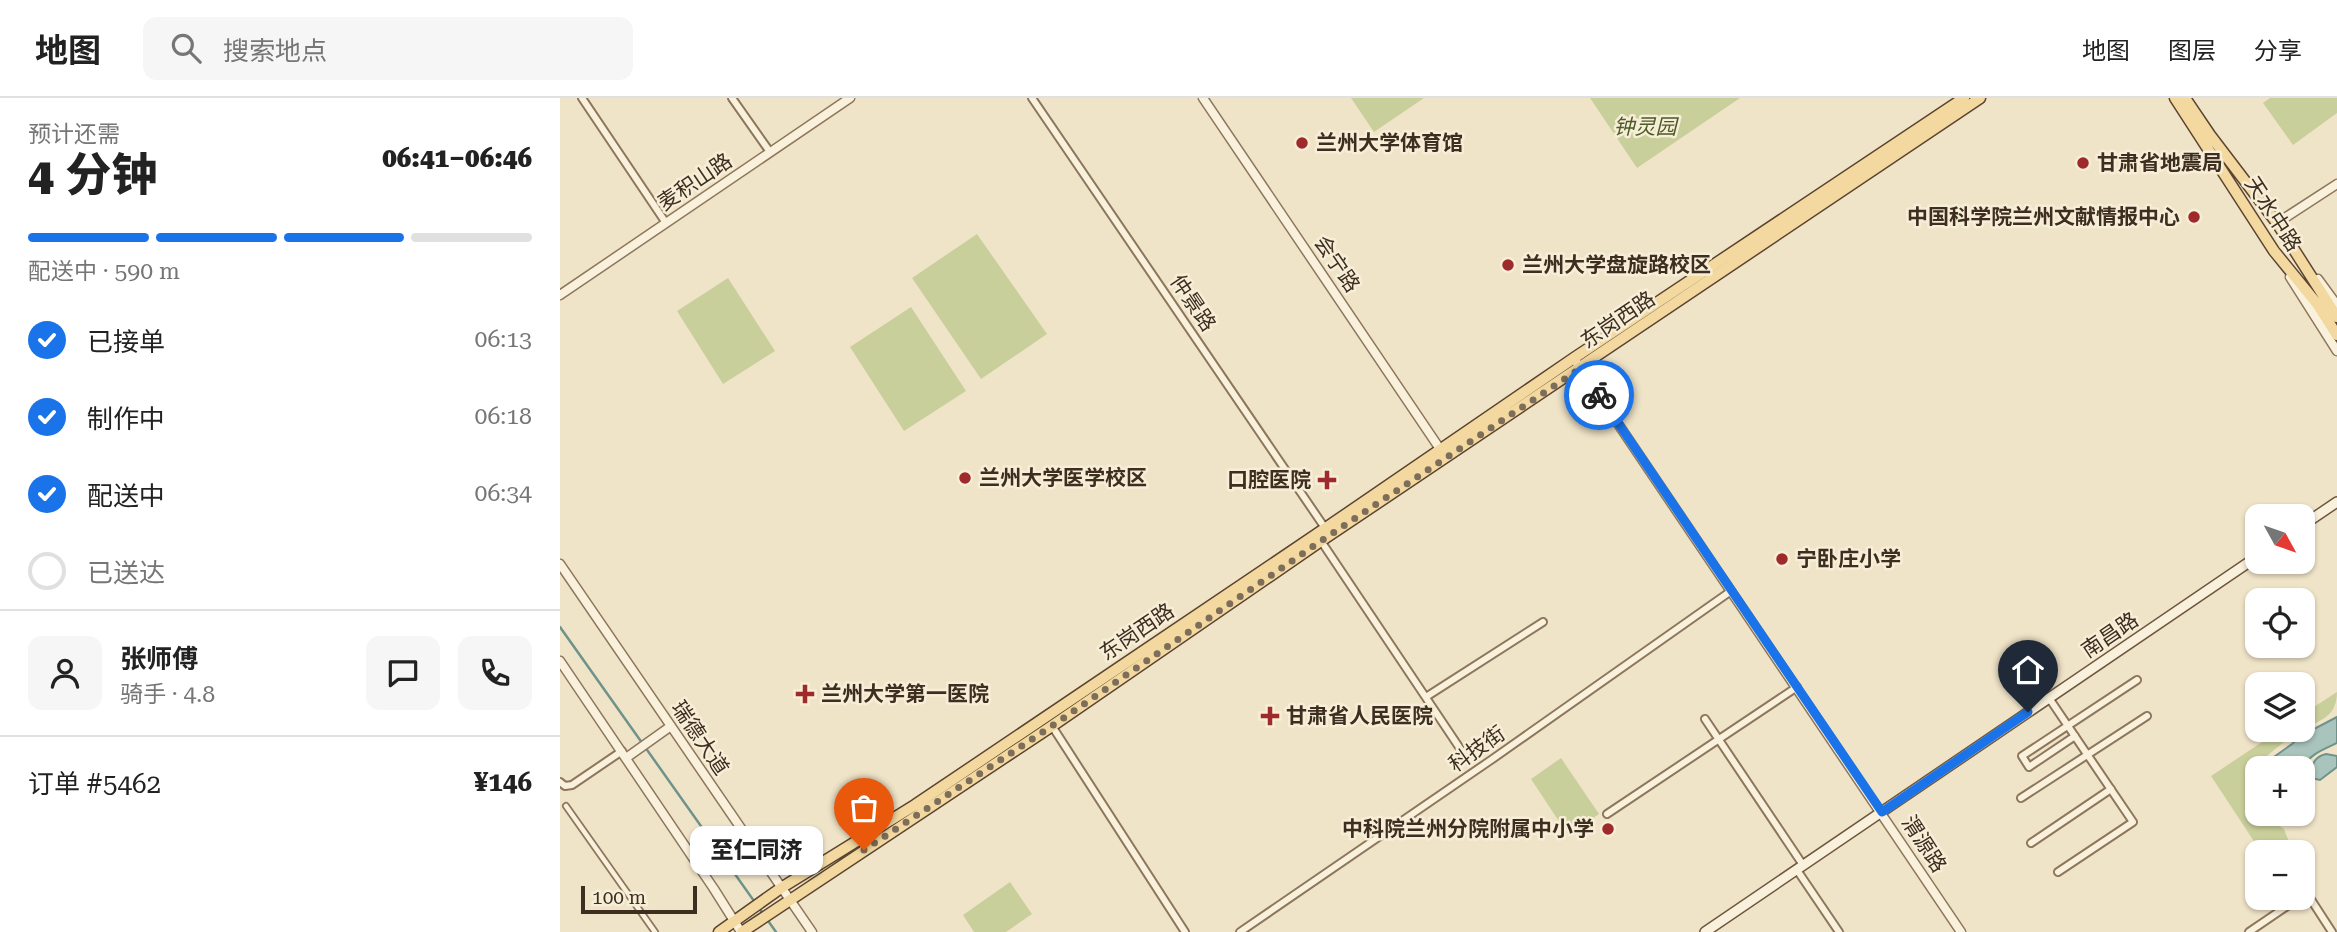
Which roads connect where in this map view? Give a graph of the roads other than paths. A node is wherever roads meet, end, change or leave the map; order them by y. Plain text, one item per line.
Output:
1 (582, 98) edge
2 (732, 98) edge
3 (850, 98) edge
4 (1032, 98) edge
5 (1203, 98) edge
6 (1964, 98) edge
7 (1980, 98) edge
8 (2175, 98) edge
9 (2185, 98) edge
10 (770, 152) junction
11 (2337, 184) edge
12 (666, 223) junction
13 (2277, 223) junction
14 (2288, 239) junction
15 (2274, 251) junction
16 (560, 295) edge
17 (2337, 305) edge
18 (2337, 317) edge
19 (2337, 335) edge
20 (2337, 351) edge
21 (1574, 358) junction
22 (1581, 368) junction
23 (1440, 449) junction
24 (2337, 502) edge
25 (2315, 517) edge
26 (1325, 528) junction
27 (1321, 541) junction
28 (560, 564) edge
29 (2245, 565) edge
30 (1731, 591) junction
31 (1543, 622) dead end
32 (560, 661) edge
33 (2137, 680) dead end
34 (1797, 688) junction
35 (1426, 697) junction
36 (2049, 698) junction
37 (2147, 716) dead end
38 (1705, 719) dead end
39 (671, 726) junction
40 (1052, 726) junction
41 (2068, 726) junction
42 (2075, 736) junction
43 (1719, 740) junction
44 (1461, 750) dead end
45 (624, 754) junction
46 (2088, 755) junction
47 (560, 782) edge
48 (2111, 789) junction
49 (2021, 798) dead end
50 (566, 806) dead end
51 (1882, 812) junction
52 (1607, 814) dead end
53 (2031, 843) dead end
54 (1800, 867) junction
55 (2058, 872) dead end
56 (781, 888) junction
57 (789, 899) junction
58 (2315, 906) edge
59 (2281, 910) edge
60 (734, 920) junction
61 (744, 930) edge
62 (656, 932) edge
63 (719, 932) edge
64 (812, 932) edge
65 (1185, 932) edge
66 (1240, 932) edge
67 (1704, 932) edge
68 (1839, 932) edge
69 (1961, 932) edge
70 (2249, 932) edge
71 (2332, 932) edge

1 - 12 street
2 - 10 street
3 - 10 street, 麦积山路
4 - 26 street, 仲景路
5 - 23 street, 会宁路
6 - 21 main road, 东岗西路
7 - 22 main road, 东岗西路
8 - 15 main road, 天水中路
9 - 13 main road, 天水中路
10 - 12 street, 麦积山路
11 - 13 street
12 - 16 street, 麦积山路
13 - 14 main road, 天水中路
14 - 17 street, 天水中路
14 - 18 main road
15 - 19 main road
15 - 20 street, 天水中路
21 - 22 street, 渭源路
21 - 23 main road, 东岗西路
22 - 27 main road, 东岗西路
22 - 30 street, 渭源路
23 - 26 main road, 东岗西路
24 - 25 main road
26 - 56 main road, 东岗西路
27 - 35 street
27 - 40 main road, 东岗西路
28 - 39 street, 瑞德大道
29 - 36 main road, 南昌路
30 - 34 street, 渭源路
30 - 66 street, 科技街
31 - 35 street
32 - 45 street
33 - 41 street
34 - 43 street
34 - 51 street, 渭源路
35 - 44 street
36 - 41 street
36 - 51 main road, 南昌路
37 - 46 street
38 - 43 street
39 - 45 street
39 - 56 street, 瑞德大道
40 - 57 main road, 东岗西路
40 - 65 street
41 - 42 street
41 - 42 street
42 - 46 street
43 - 52 street
43 - 54 street
45 - 47 street
45 - 60 street
46 - 48 street
46 - 49 street
48 - 53 street
48 - 55 street
50 - 62 street
51 - 54 main road, 南昌路
51 - 69 street, 渭源路
54 - 67 main road, 南昌路
54 - 68 street
56 - 57 street, 瑞德大道
56 - 60 main road, 东岗西路
57 - 61 main road, 东岗西路
57 - 64 street, 瑞德大道
58 - 71 street
59 - 70 street
60 - 61 street
60 - 63 main road, 东岗西路

